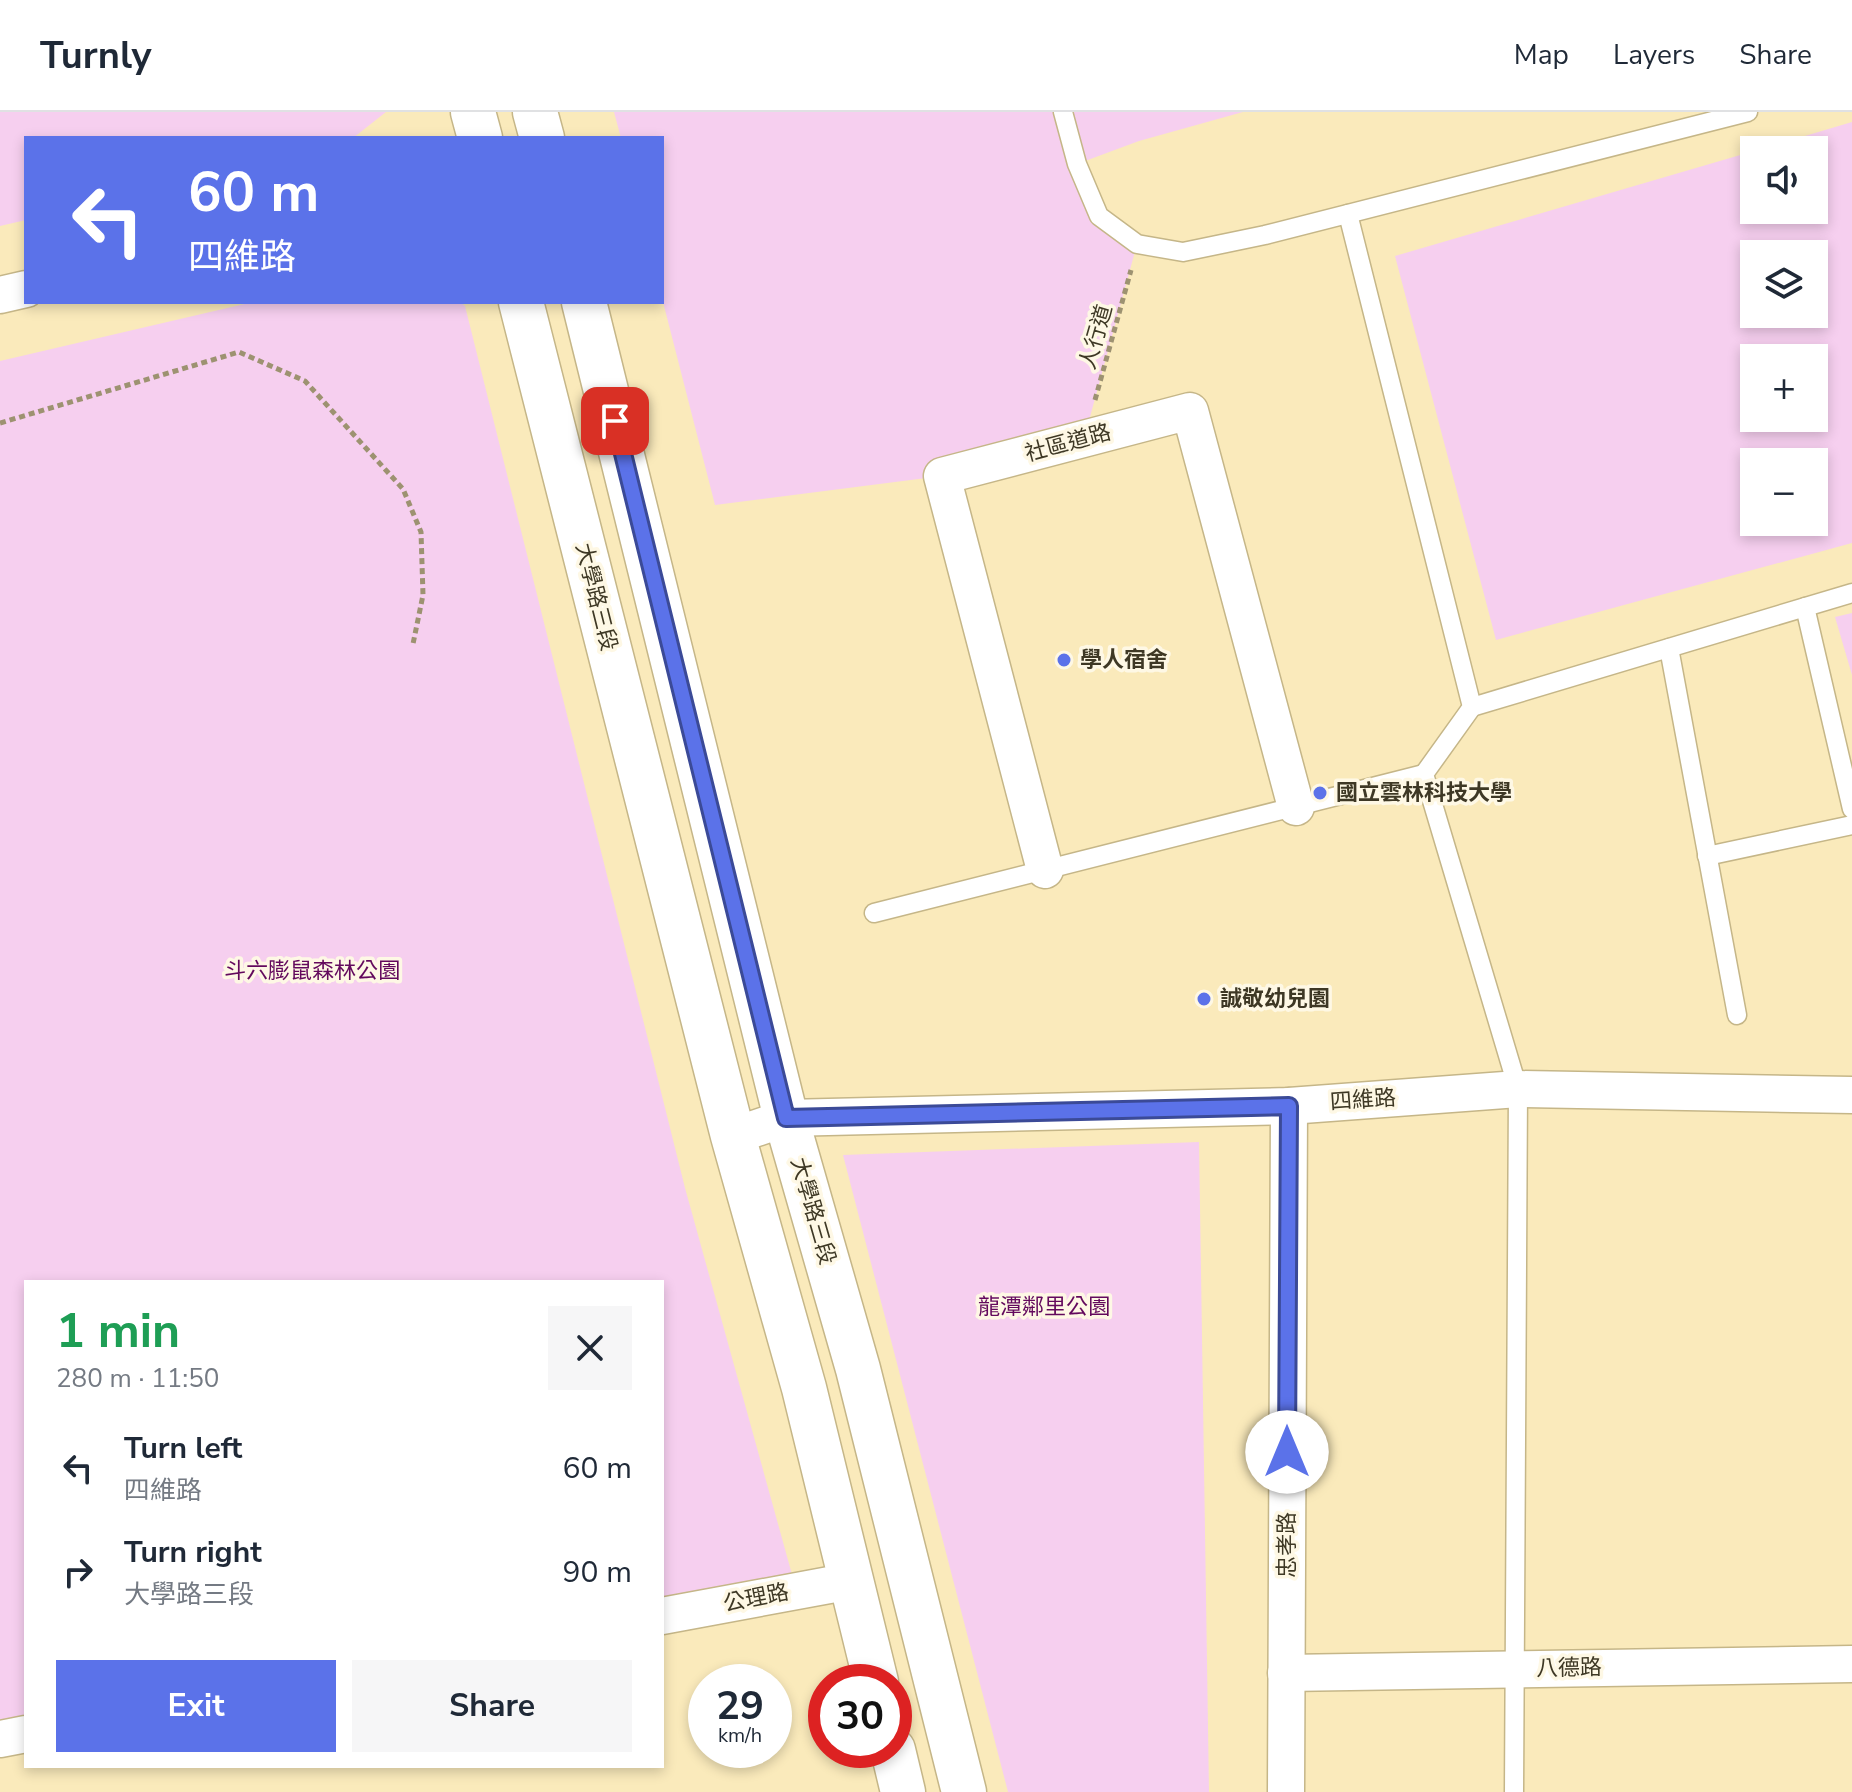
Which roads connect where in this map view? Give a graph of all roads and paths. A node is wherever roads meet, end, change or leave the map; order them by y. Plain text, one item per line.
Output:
1 (473, 112) edge
2 (535, 112) edge
3 (1063, 112) edge
4 (1748, 112) edge
5 (479, 136) edge
6 (541, 136) edge
7 (1348, 214) junction
8 (1137, 244) junction
9 (24, 289) edge
10 (0, 295) edge
11 (522, 304) edge
12 (584, 304) edge
13 (0, 423) edge
14 (1084, 439) junction
15 (1852, 593) edge
16 (1805, 607) junction
17 (413, 644) dead end
18 (1669, 648) junction
19 (1472, 707) junction
20 (1424, 774) junction
21 (1296, 807) junction
22 (1852, 809) edge
23 (1852, 825) edge
24 (1707, 856) junction
25 (1045, 870) junction
26 (874, 913) dead end
27 (1737, 1015) dead end
28 (1518, 1089) junction
29 (1852, 1095) edge
30 (1289, 1106) junction
31 (786, 1118) junction
32 (733, 1136) junction
33 (851, 1581) junction
34 (664, 1616) edge
35 (872, 1664) edge
36 (1852, 1664) edge
37 (1513, 1669) junction
38 (1286, 1673) junction
39 (24, 1734) edge
40 (0, 1739) edge
41 (897, 1768) edge
42 (903, 1792) edge
43 (964, 1792) edge
44 (1286, 1792) edge
45 (1514, 1792) edge

1 - 5 street
2 - 6 street
3 - 8 lane
4 - 7 lane
7 - 8 lane
7 - 19 lane
8 - 14 path, 人行道
9 - 10 street
11 - 32 street, 大學路三段
12 - 31 street, 大學路三段
13 - 17 path
14 - 21 street, 社區道路
14 - 25 street, 社區道路
15 - 16 lane
16 - 18 lane
16 - 22 lane
18 - 19 lane
18 - 24 lane
19 - 20 lane
20 - 21 lane
20 - 28 lane
21 - 25 lane
23 - 24 lane
24 - 27 lane
25 - 26 lane
28 - 29 street, 四維路
28 - 30 street, 四維路
28 - 37 lane
30 - 31 street, 四維路
30 - 38 street, 忠孝路
31 - 32 street, 四維路
31 - 43 street, 大學路三段
32 - 33 street, 大學路三段
33 - 34 street, 公理路
33 - 35 street, 大學路三段
36 - 37 street, 八德路
37 - 38 street, 八德路
37 - 45 lane
38 - 44 street, 忠孝路
39 - 40 street
41 - 42 street

